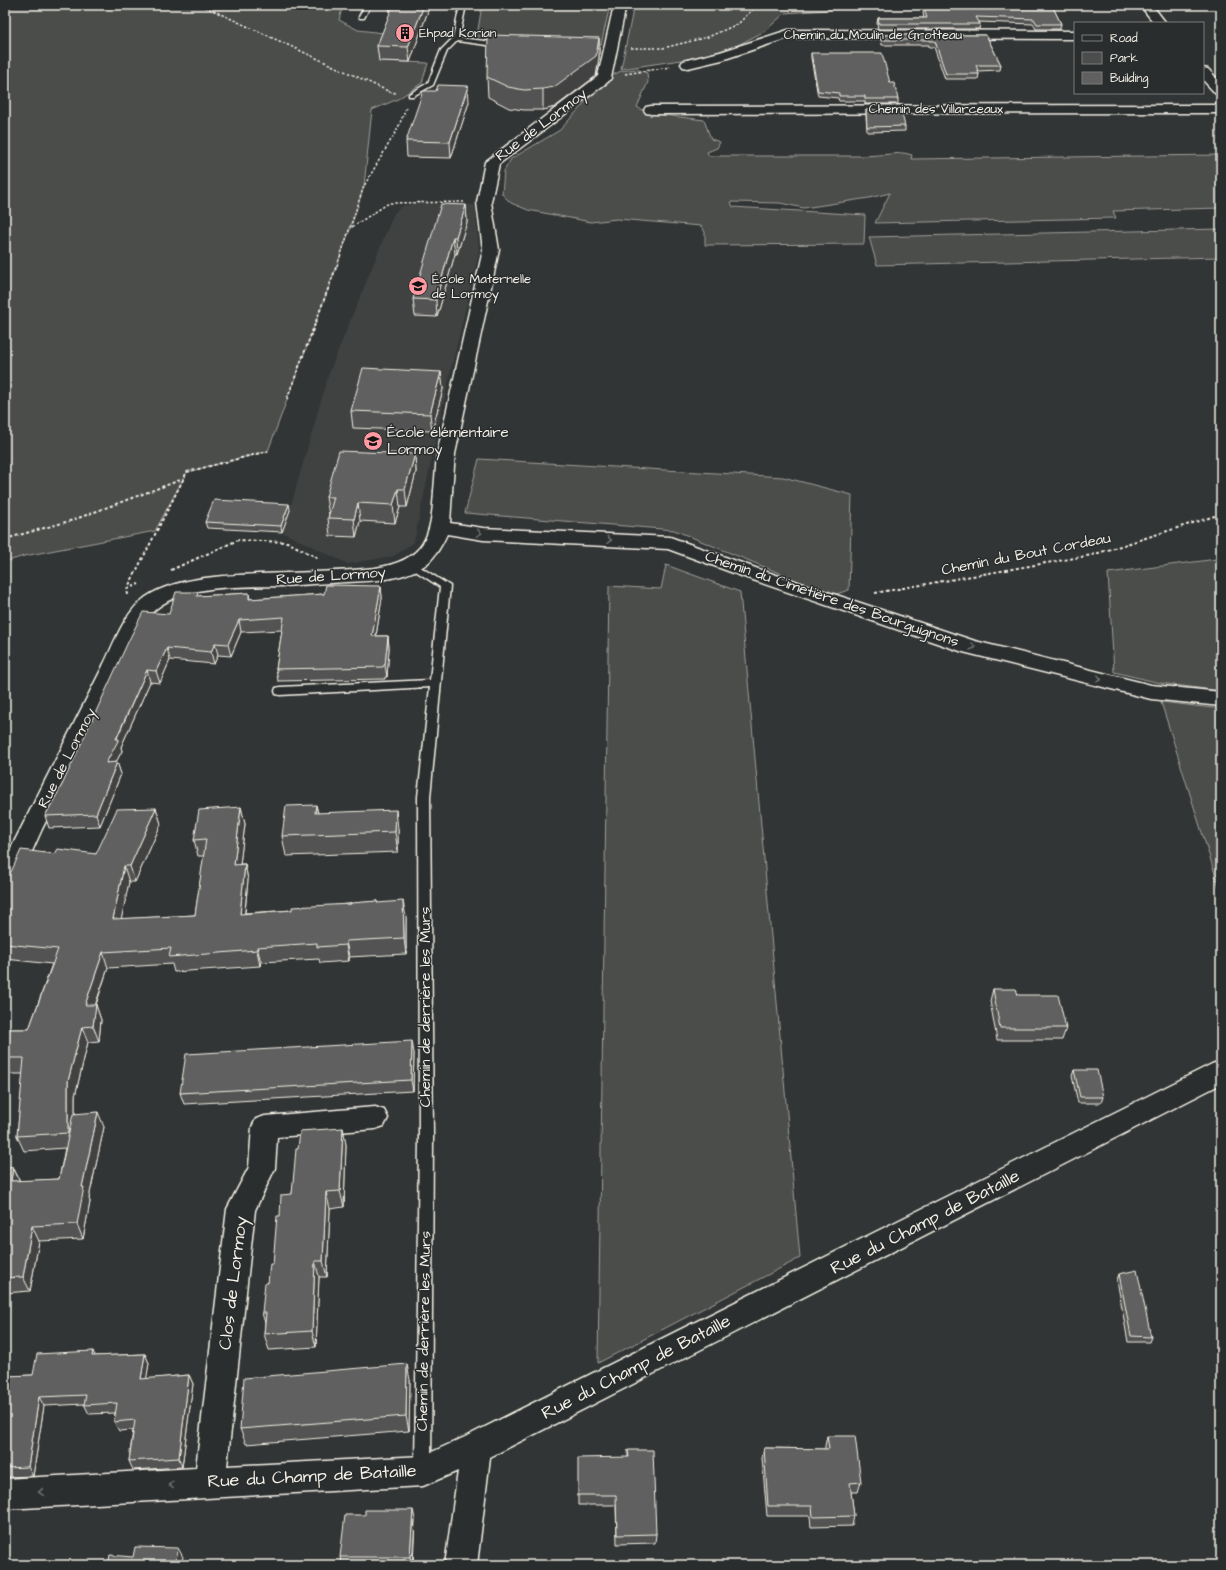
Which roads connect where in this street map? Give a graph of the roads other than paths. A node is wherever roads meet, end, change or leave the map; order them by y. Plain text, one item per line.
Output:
1 (368, 5) edge
2 (462, 5) edge
3 (620, 5) edge
4 (1146, 5) edge
5 (362, 17) dead end
6 (1159, 22) edge
7 (1074, 35) edge
8 (456, 39) junction
9 (512, 46) edge
10 (688, 64) road end
11 (1204, 73) edge
12 (1221, 91) edge
13 (411, 95) road end
14 (1221, 109) edge
15 (651, 110) dead end
16 (440, 527) junction
17 (411, 564) junction
18 (436, 683) junction
19 (280, 691) dead end
20 (1221, 699) edge
21 (5, 885) edge
22 (1221, 1072) edge
23 (375, 1118) dead end
24 (476, 1448) junction
25 (423, 1471) junction
26 (210, 1482) junction
27 (5, 1494) edge
28 (461, 1565) edge

1 - 5 lane
2 - 8 lane
3 - 16 street, Rue de Lormoy
4 - 6 street
7 - 10 street, Chemin du Moulin de Grotteau
8 - 9 lane
8 - 13 lane
11 - 12 street
14 - 15 street, Chemin des Villarceaux
16 - 17 street, Rue de Lormoy
16 -> 20 street, Chemin du Cimetière des Bourguignons
17 - 18 lane, Chemin de derrière les Murs
17 - 21 street, Rue de Lormoy
18 - 19 lane
18 - 25 lane, Chemin de derrière les Murs
22 - 24 street, Rue du Champ de Bataille
23 - 26 street, Clos de Lormoy
24 - 25 street, Rue du Champ de Bataille
24 - 28 street
25 - 26 street, Rue du Champ de Bataille
26 -> 27 street, Rue du Champ de Bataille

